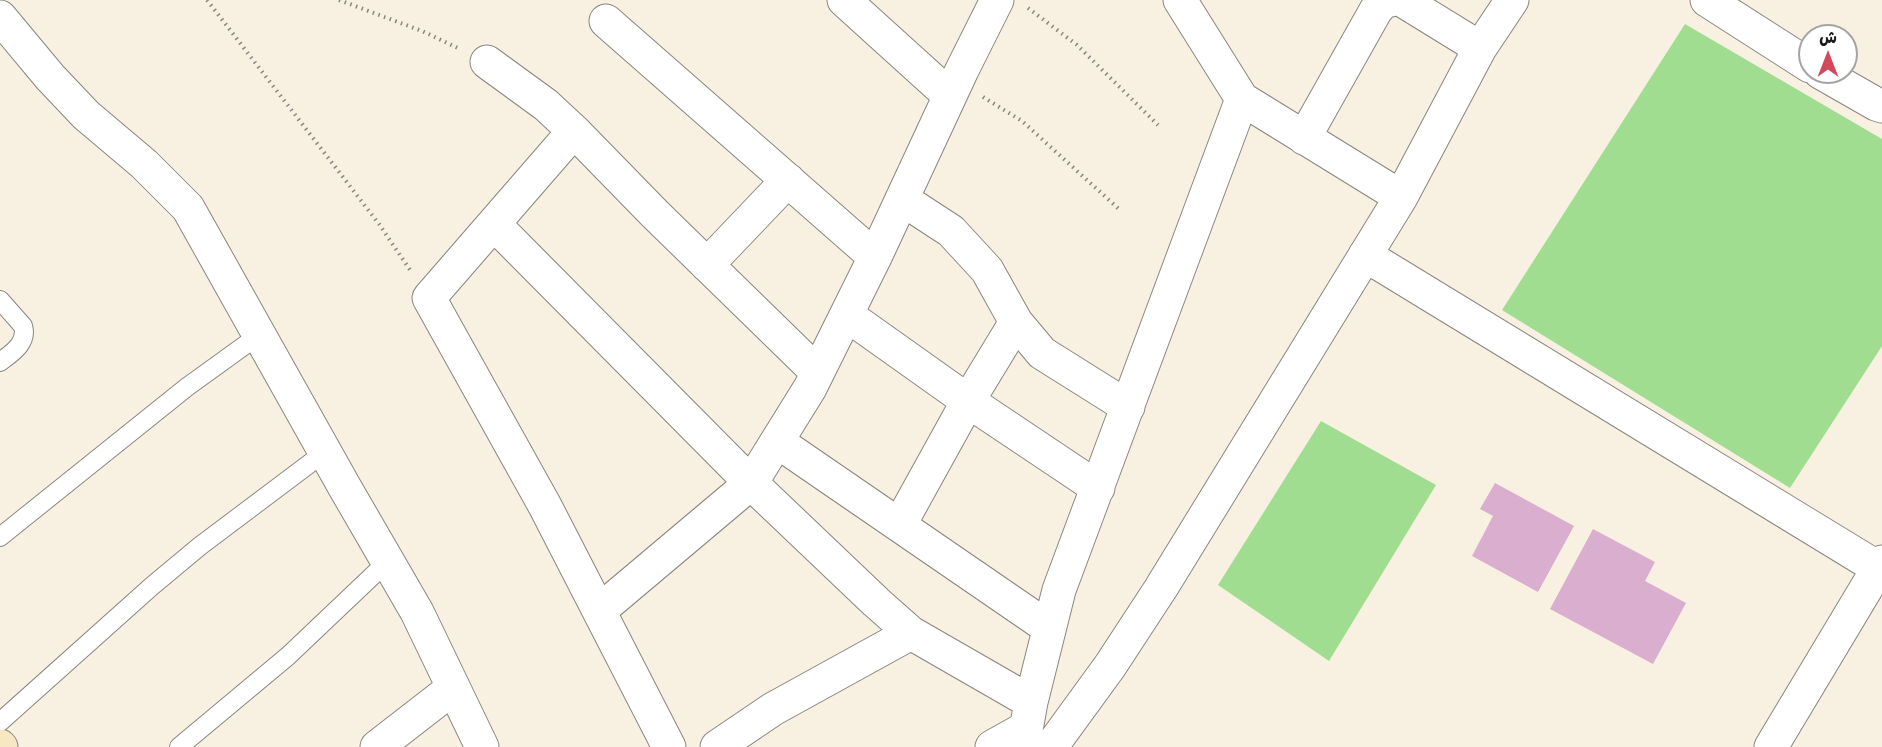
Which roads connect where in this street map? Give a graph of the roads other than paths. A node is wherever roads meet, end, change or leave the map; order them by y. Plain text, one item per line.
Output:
1 (844, 0) edge
2 (1180, 0) edge
3 (1391, 0) edge
4 (1402, 0) edge
5 (1512, 0) edge
6 (1707, 0) edge
7 (1011, 3) edge
8 (0, 17) edge
9 (606, 21) dead end
10 (1480, 48) junction
11 (1798, 58) edge
12 (487, 62) road end
13 (1841, 84) edge
14 (953, 89) junction
15 (1242, 99) junction
16 (1882, 106) edge
17 (574, 132) junction
18 (1304, 138) junction
19 (788, 180) junction
20 (1401, 197) junction
21 (902, 199) junction
22 (494, 224) junction
23 (1365, 255) junction
24 (875, 257) junction
25 (707, 265) junction
26 (0, 300) edge
27 (847, 315) junction
28 (1016, 322) junction
29 (259, 335) junction
30 (0, 362) edge
31 (817, 372) junction
32 (968, 402) junction
33 (1128, 407) junction
34 (778, 442) junction
35 (325, 452) junction
36 (751, 483) junction
37 (1098, 488) junction
38 (900, 524) junction
39 (0, 537) edge
40 (387, 562) junction
41 (1880, 565) edge
42 (599, 611) junction
43 (1049, 628) junction
44 (911, 633) junction
45 (453, 688) junction
46 (0, 722) edge
47 (1033, 731) edge
48 (179, 747) edge
49 (377, 747) edge
50 (482, 747) edge
51 (669, 747) edge
52 (717, 747) edge
53 (992, 747) edge
54 (1772, 747) edge

1 - 14 street
2 - 15 street
3 - 18 street
4 - 10 street
5 - 10 street
6 - 11 street
7 - 14 street
8 - 29 street
9 - 19 street
10 - 20 street
12 - 17 street
13 - 16 street
14 - 21 street
15 - 18 street
15 - 33 street
17 - 22 street
17 - 25 street
18 - 20 street
19 - 24 street
19 - 25 street
20 - 23 street
21 - 24 street
21 - 28 street
22 - 36 street
22 - 42 street
23 - 41 street
23 - 47 street
24 - 27 street
25 - 31 street
26 - 30 lane
27 - 31 street
27 - 32 street
28 - 32 street
28 - 33 street
29 - 35 street
29 - 39 lane
31 - 34 street
32 - 37 street
32 - 38 street
33 - 37 street
34 - 36 street
34 - 38 street
35 - 40 street
35 - 46 lane
36 - 42 street
36 - 44 street
37 - 43 street
38 - 43 street
40 - 45 street
40 - 48 lane
41 - 54 street
42 - 51 street
43 - 47 street
44 - 47 street
44 - 52 street
45 - 49 street
45 - 50 street
47 - 53 street

